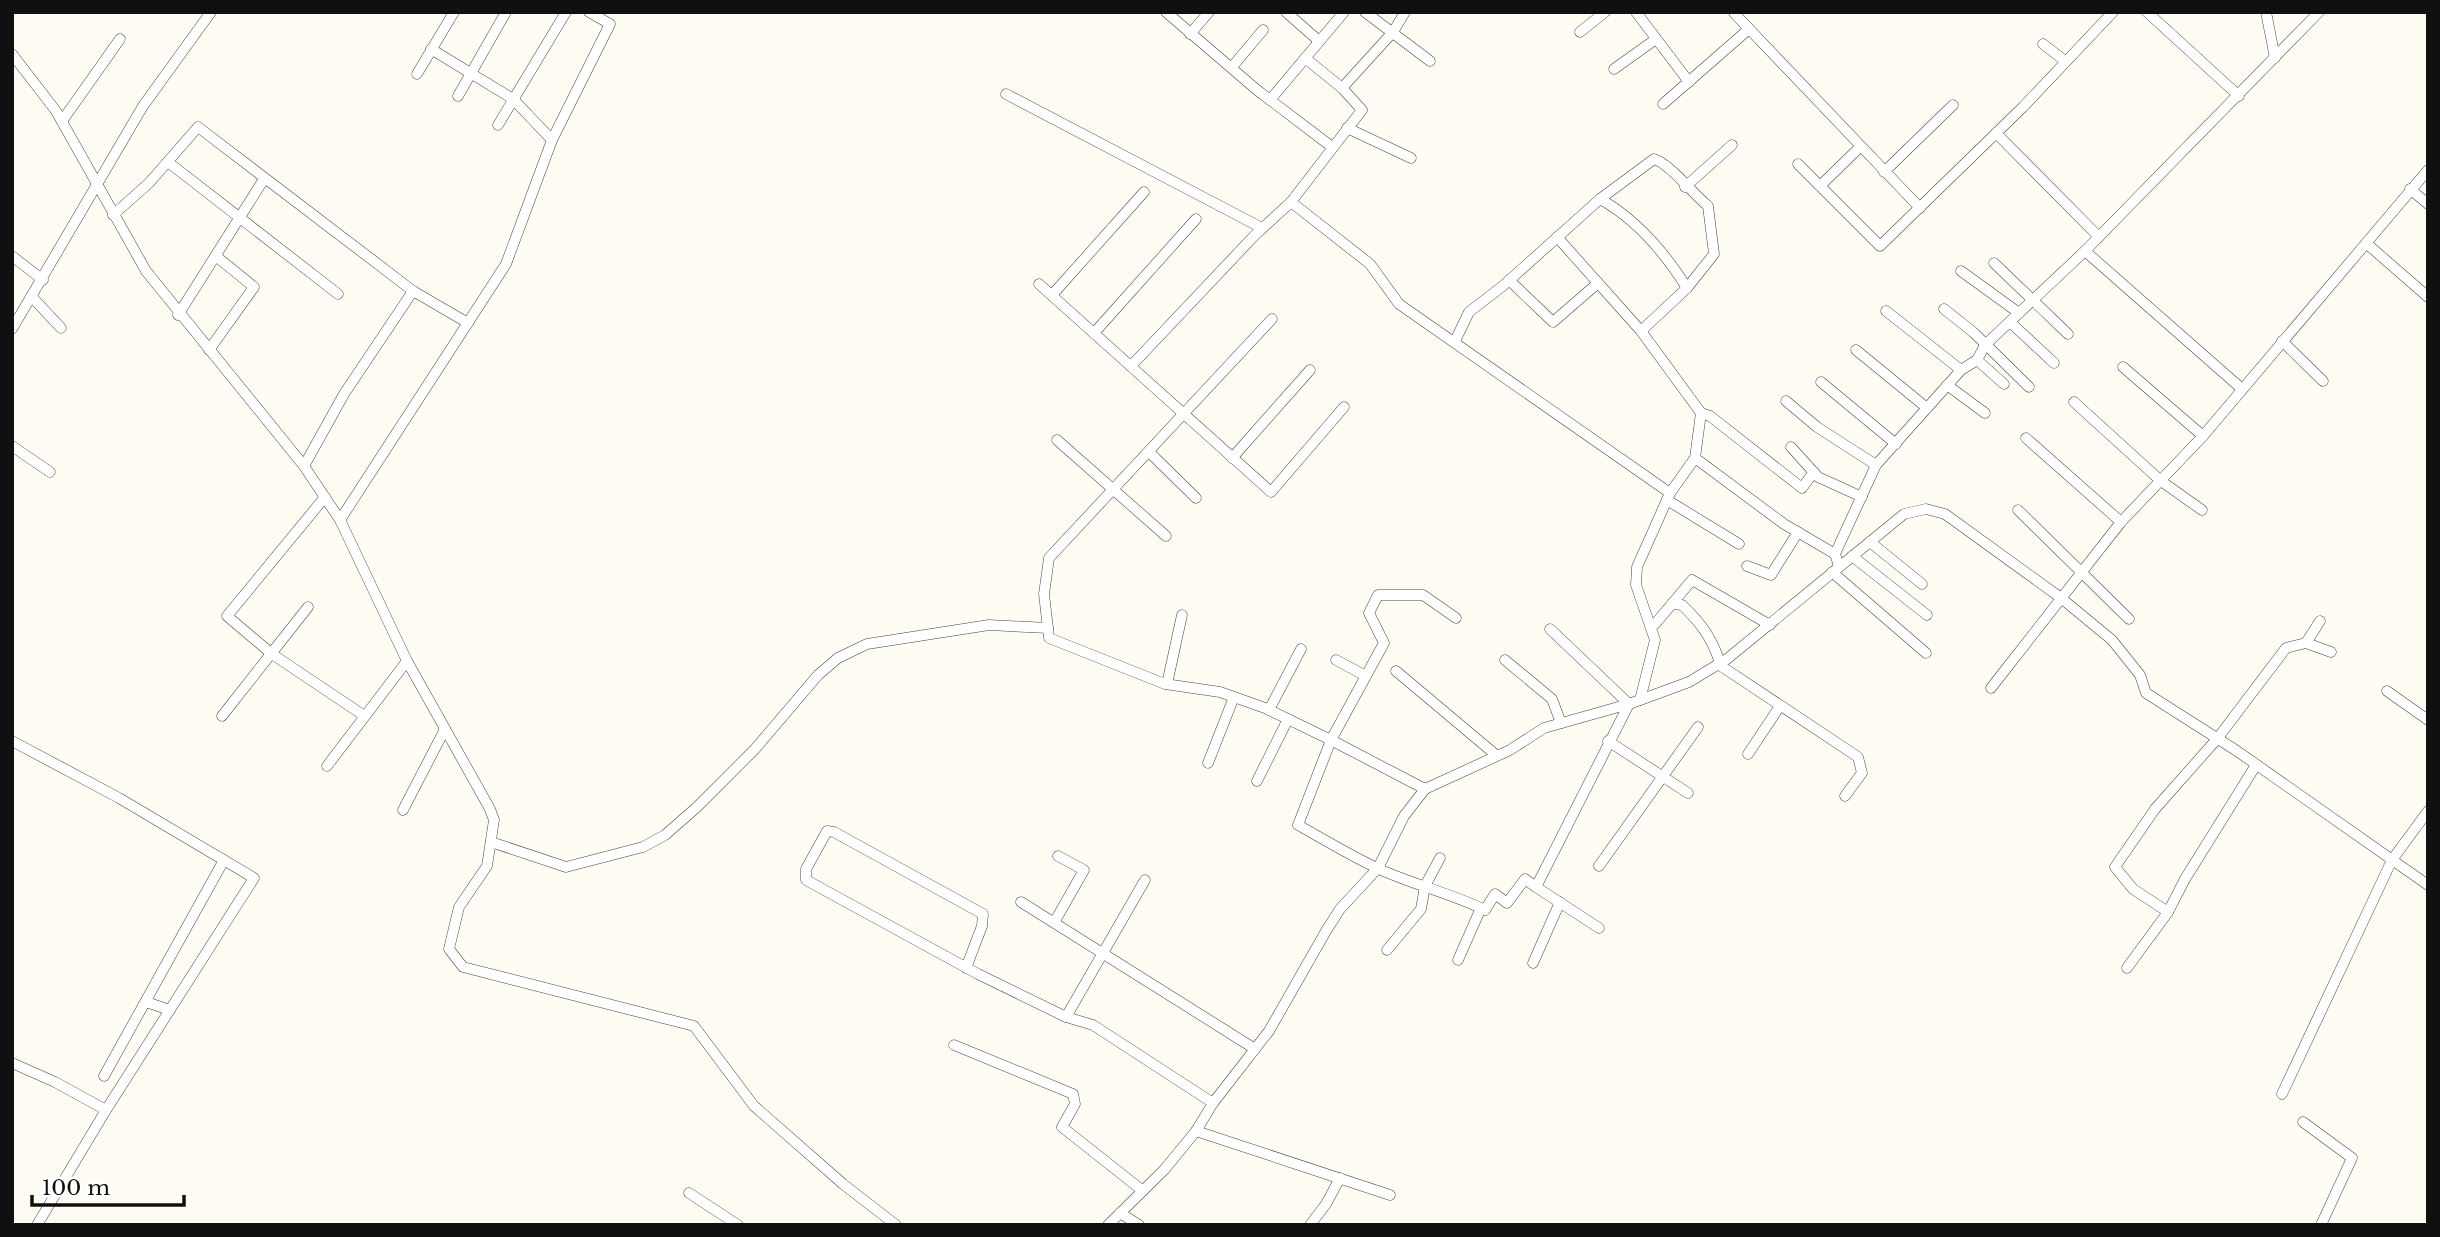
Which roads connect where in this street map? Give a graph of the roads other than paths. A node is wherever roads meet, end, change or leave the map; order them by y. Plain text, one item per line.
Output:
1 (211, 12) edge
2 (454, 12) edge
3 (506, 12) edge
4 (566, 12) edge
5 (589, 12) edge
6 (1166, 12) edge
7 (1209, 12) edge
8 (1286, 12) edge
9 (1344, 12) edge
10 (1365, 12) edge
11 (1405, 12) edge
12 (1605, 12) edge
13 (1636, 12) edge
14 (2113, 12) edge
15 (2147, 12) edge
16 (2266, 12) edge
17 (1734, 13) edge
18 (2316, 13) edge
19 (1749, 29) junction
20 (1262, 30) dead end
21 (1392, 32) junction
22 (1580, 32) dead end
23 (1190, 34) junction
24 (1656, 38) junction
25 (120, 39) dead end
26 (1319, 41) junction
27 (2043, 44) dead end
28 (431, 49) junction
29 (12, 54) edge
30 (1305, 58) junction
31 (2275, 58) junction
32 (1430, 61) dead end
33 (2065, 61) junction
34 (1232, 66) junction
35 (1614, 69) dead end
36 (471, 73) junction
37 (417, 74) dead end
38 (1689, 82) junction
39 (1342, 88) junction
40 (1006, 94) dead end
41 (458, 96) dead end
42 (2239, 96) junction
43 (513, 99) junction
44 (1270, 100) junction
45 (1663, 104) dead end
46 (1953, 105) dead end
47 (62, 121) junction
48 (498, 125) dead end
49 (1348, 128) junction
50 (1996, 133) junction
51 (552, 140) junction
52 (1732, 145) dead end
53 (1332, 147) junction
54 (1860, 147) junction
55 (1411, 158) dead end
56 (168, 162) junction
57 (1798, 164) dead end
58 (2428, 170) edge
59 (1884, 172) junction
60 (264, 179) junction
61 (97, 183) junction
62 (1820, 186) junction
63 (1685, 187) junction
64 (2410, 189) junction
65 (1144, 192) dead end
66 (1600, 199) junction
67 (1292, 202) junction
68 (2428, 204) edge
69 (1920, 208) junction
70 (113, 215) junction
71 (239, 219) junction
72 (1196, 219) dead end
73 (1262, 228) junction
74 (1557, 237) junction
75 (2099, 237) junction
76 (2366, 243) junction
77 (2085, 251) junction
78 (12, 256) edge
79 (217, 257) junction
80 (1994, 263) dead end
81 (1961, 271) dead end
82 (43, 280) junction
83 (1509, 280) junction
84 (1598, 283) junction
85 (1039, 284) dead end
86 (1687, 288) junction
87 (413, 291) junction
88 (338, 294) dead end
89 (1052, 295) junction
90 (2428, 297) edge
91 (33, 298) junction
92 (2033, 300) junction
93 (1944, 309) dead end
94 (1886, 311) dead end
95 (2019, 313) junction
96 (178, 315) junction
97 (1272, 319) dead end
98 (2010, 322) junction
99 (468, 323) junction
100 (61, 328) dead end
101 (12, 329) edge
102 (1641, 331) junction
103 (1094, 333) junction
104 (2068, 334) dead end
105 (1455, 341) junction
106 (2283, 341) junction
107 (1985, 345) junction
108 (209, 350) junction
109 (1856, 350) dead end
110 (1977, 360) junction
111 (2054, 363) dead end
112 (1131, 366) junction
113 (2123, 366) dead end
114 (1310, 370) dead end
115 (1961, 370) junction
116 (2323, 381) dead end
117 (1821, 382) dead end
118 (2004, 384) dead end
119 (1947, 385) junction
120 (2029, 387) dead end
121 (2242, 389) junction
122 (1786, 401) dead end
123 (2074, 402) dead end
124 (1344, 407) dead end
125 (1927, 408) junction
126 (1985, 413) dead end
127 (1701, 414) junction
128 (1185, 415) junction
129 (2203, 436) junction
130 (2026, 439) dead end
131 (1057, 440) dead end
132 (1896, 444) junction
133 (12, 446) edge
134 (1791, 447) dead end
135 (1149, 452) junction
136 (1232, 458) junction
137 (1695, 458) junction
138 (304, 466) junction
139 (1876, 466) junction
140 (50, 472) dead end
141 (1814, 472) junction
142 (2161, 481) junction
143 (1112, 490) junction
144 (1668, 496) junction
145 (325, 497) junction
146 (1862, 497) junction
147 (1196, 498) dead end
148 (2018, 510) dead end
149 (2202, 510) dead end
150 (340, 520) junction
151 (2120, 522) junction
152 (1798, 533) junction
153 (1166, 536) dead end
154 (1870, 542) junction
155 (1739, 544) dead end
156 (1835, 554) junction
157 (1852, 556) junction
158 (1747, 566) dead end
159 (1836, 569) junction
160 (2082, 574) junction
161 (1922, 584) dead end
162 (2061, 598) junction
163 (1672, 604) junction
164 (309, 607) dead end
165 (1182, 615) dead end
166 (1927, 615) dead end
167 (1456, 618) dead end
168 (2129, 619) dead end
169 (2320, 621) dead end
170 (1650, 625) junction
171 (1770, 625) junction
172 (1048, 628) junction
173 (1550, 629) dead end
174 (2306, 643) junction
175 (1301, 649) dead end
176 (2331, 652) dead end
177 (1926, 653) dead end
178 (272, 654) junction
179 (1336, 660) dead end
180 (1505, 660) dead end
181 (407, 661) junction
182 (1719, 664) junction
183 (1396, 671) dead end
184 (1366, 676) junction
185 (1167, 684) junction
186 (1991, 688) dead end
187 (2387, 691) dead end
188 (1234, 697) junction
189 (1640, 700) junction
190 (1629, 704) junction
191 (1780, 706) junction
192 (1269, 710) junction
193 (222, 716) dead end
194 (363, 716) junction
195 (1288, 719) junction
196 (2428, 720) edge
197 (1561, 723) junction
198 (1698, 727) dead end
199 (445, 729) junction
200 (2217, 739) junction
201 (1331, 740) junction
202 (12, 741) edge
203 (1608, 741) junction
204 (1748, 754) dead end
205 (1496, 755) junction
206 (1208, 763) dead end
207 (327, 765) dead end
208 (2256, 765) junction
209 (1663, 779) junction
210 (1257, 781) dead end
211 (1425, 789) junction
212 (1688, 793) dead end
213 (1845, 796) dead end
214 (403, 810) dead end
215 (2428, 811) edge
216 (491, 842) junction
217 (1058, 856) dead end
218 (1440, 858) dead end
219 (224, 860) junction
220 (2392, 860) junction
221 (1598, 866) dead end
222 (1378, 868) junction
223 (1145, 880) dead end
224 (2428, 885) edge
225 (1425, 886) junction
226 (1536, 887) junction
227 (1021, 902) dead end
228 (1560, 902) junction
229 (1481, 908) junction
230 (2168, 912) junction
231 (1055, 920) junction
232 (1600, 928) dead end
233 (1387, 950) dead end
234 (1103, 951) junction
235 (1458, 960) dead end
236 (1533, 963) dead end
237 (967, 968) junction
238 (2127, 968) dead end
239 (146, 1002) junction
240 (170, 1010) junction
241 (1066, 1017) junction
242 (954, 1045) dead end
243 (1255, 1049) junction
244 (12, 1063) edge
245 (104, 1076) dead end
246 (2282, 1094) dead end
247 (1213, 1104) junction
248 (106, 1110) junction
249 (2303, 1122) dead end
250 (1196, 1131) junction
251 (1340, 1178) junction
252 (1143, 1191) junction
253 (688, 1192) dead end
254 (1390, 1195) dead end
255 (1120, 1213) junction
256 (37, 1225) edge
257 (738, 1225) edge
258 (895, 1225) edge
259 (1108, 1225) edge
260 (1139, 1225) edge
261 (1310, 1225) edge
262 (2321, 1225) edge

1 - 61 street
2 - 28 street
3 - 36 street
4 - 43 street
5 - 51 street
6 - 23 street
7 - 23 street
8 - 26 street
9 - 26 street
10 - 21 street
11 - 21 street
12 - 22 street
13 - 24 street
14 - 33 street
15 - 42 street
16 - 31 street
17 - 19 street
18 - 31 street
19 - 38 street
19 - 54 street
20 - 34 street
21 - 32 street
21 - 39 street
23 - 34 street
24 - 35 street
24 - 38 street
25 - 47 street
26 - 30 street
27 - 33 street
28 - 36 street
28 - 37 street
29 - 47 street
30 - 39 street
30 - 44 street
31 - 42 street
33 - 50 street
34 - 44 street
36 - 41 street
36 - 43 street
38 - 45 street
39 - 49 street
40 - 73 street
42 - 75 street
43 - 48 street
43 - 51 street
44 - 53 street
46 - 59 street
47 - 61 street
49 - 53 street
49 - 55 street
50 - 69 street
50 - 75 street
51 - 99 street
52 - 63 street
53 - 67 street
54 - 59 street
54 - 62 street
56 - 60 street
56 - 70 street
56 - 71 street
57 - 62 street
58 - 64 street
59 - 69 street
60 - 71 street
60 - 87 street
61 - 70 street
61 - 82 street
62 - 69 street
63 - 66 street
63 - 86 street
64 - 68 street
64 - 76 street
65 - 89 street
66 - 74 street
66 - 86 street
67 - 73 street
67 - 105 street
70 - 96 street
71 - 79 street
71 - 88 street
72 - 103 street
73 - 112 street
74 - 83 street
74 - 84 street
75 - 77 street
76 - 90 street
76 - 106 street
77 - 92 street
77 - 121 street
78 - 82 street
79 - 96 street
79 - 108 street
80 - 92 street
81 - 95 street
82 - 91 street
83 - 84 street
83 - 105 street
84 - 102 street
85 - 89 street
86 - 102 street
87 - 99 street
87 - 138 street
89 - 103 street
91 - 100 street
91 - 101 street
92 - 95 street
92 - 104 street
93 - 107 street
94 - 115 street
95 - 98 street
96 - 108 street
97 - 128 street
98 - 107 street
98 - 111 street
99 - 150 street
102 - 127 street
103 - 112 street
105 - 144 street
106 - 116 street
106 - 121 street
107 - 110 street
107 - 120 street
108 - 138 street
109 - 125 street
110 - 115 street
110 - 118 street
112 - 128 street
113 - 129 street
114 - 136 street
115 - 119 street
117 - 132 street
119 - 125 street
119 - 126 street
121 - 129 street
122 - 139 street
123 - 142 street
124 - 136 street
125 - 132 street
127 - 137 street
127 - 141 street
128 - 135 street
128 - 136 street
129 - 142 street
130 - 151 street
131 - 143 street
132 - 139 street
133 - 140 street
134 - 141 street
135 - 143 street
135 - 147 street
137 - 144 street
137 - 152 street
138 - 145 street
139 - 146 street
141 - 146 street
142 - 149 street
142 - 151 street
143 - 153 street
143 - 172 street
144 - 155 street
144 - 170 street
145 - 150 street
145 - 178 street
146 - 156 street
148 - 160 street
150 - 181 street
151 - 160 street
152 - 156 street
152 - 158 street
154 - 157 street
154 - 161 street
154 - 162 street
156 - 159 street
157 - 159 street
157 - 166 street
159 - 171 street
159 - 177 street
160 - 162 street
160 - 168 street
162 - 186 street
162 - 200 street
163 - 170 street
163 - 171 street
163 - 182 street
164 - 178 street
165 - 185 street
167 - 184 street
169 - 174 street
170 - 189 street
171 - 182 street
172 - 185 street
172 - 216 street
173 - 190 street
174 - 176 street
174 - 200 street
175 - 192 street
178 - 193 street
178 - 194 street
179 - 184 street
180 - 197 street
181 - 194 street
181 - 199 street
182 - 189 street
182 - 191 street
183 - 205 street
184 - 201 street
185 - 188 street
187 - 196 street
188 - 192 street
188 - 206 street
189 - 190 street
190 - 197 street
190 - 203 street
191 - 204 street
191 - 213 street
192 - 195 street
194 - 207 street
195 - 201 street
195 - 210 street
197 - 205 street
198 - 209 street
199 - 214 street
199 - 216 street
200 - 208 street
200 - 230 street
201 - 211 street
201 - 222 street
202 - 219 street
203 - 209 street
203 - 226 street
205 - 211 street
208 - 220 street
208 - 230 street
209 - 212 street
209 - 221 street
211 - 222 street
215 - 220 street
216 - 258 street
217 - 231 street
218 - 225 street
219 - 239 street
219 - 240 street
220 - 224 street
220 - 246 street
222 - 225 street
222 - 243 street
223 - 234 street
225 - 229 street
225 - 233 street
226 - 228 street
226 - 229 street
227 - 231 street
228 - 232 street
228 - 236 street
229 - 235 street
230 - 238 street
231 - 234 street
234 - 241 street
234 - 243 street
237 - 237 street
237 - 241 street
239 - 240 street
239 - 245 street
240 - 248 street
241 - 247 street
242 - 252 street
243 - 247 street
244 - 248 street
247 - 250 street
248 - 256 street
249 - 262 street
250 - 251 street
250 - 252 street
251 - 254 street
251 - 261 street
252 - 255 street
253 - 257 street
255 - 259 street
255 - 260 street

